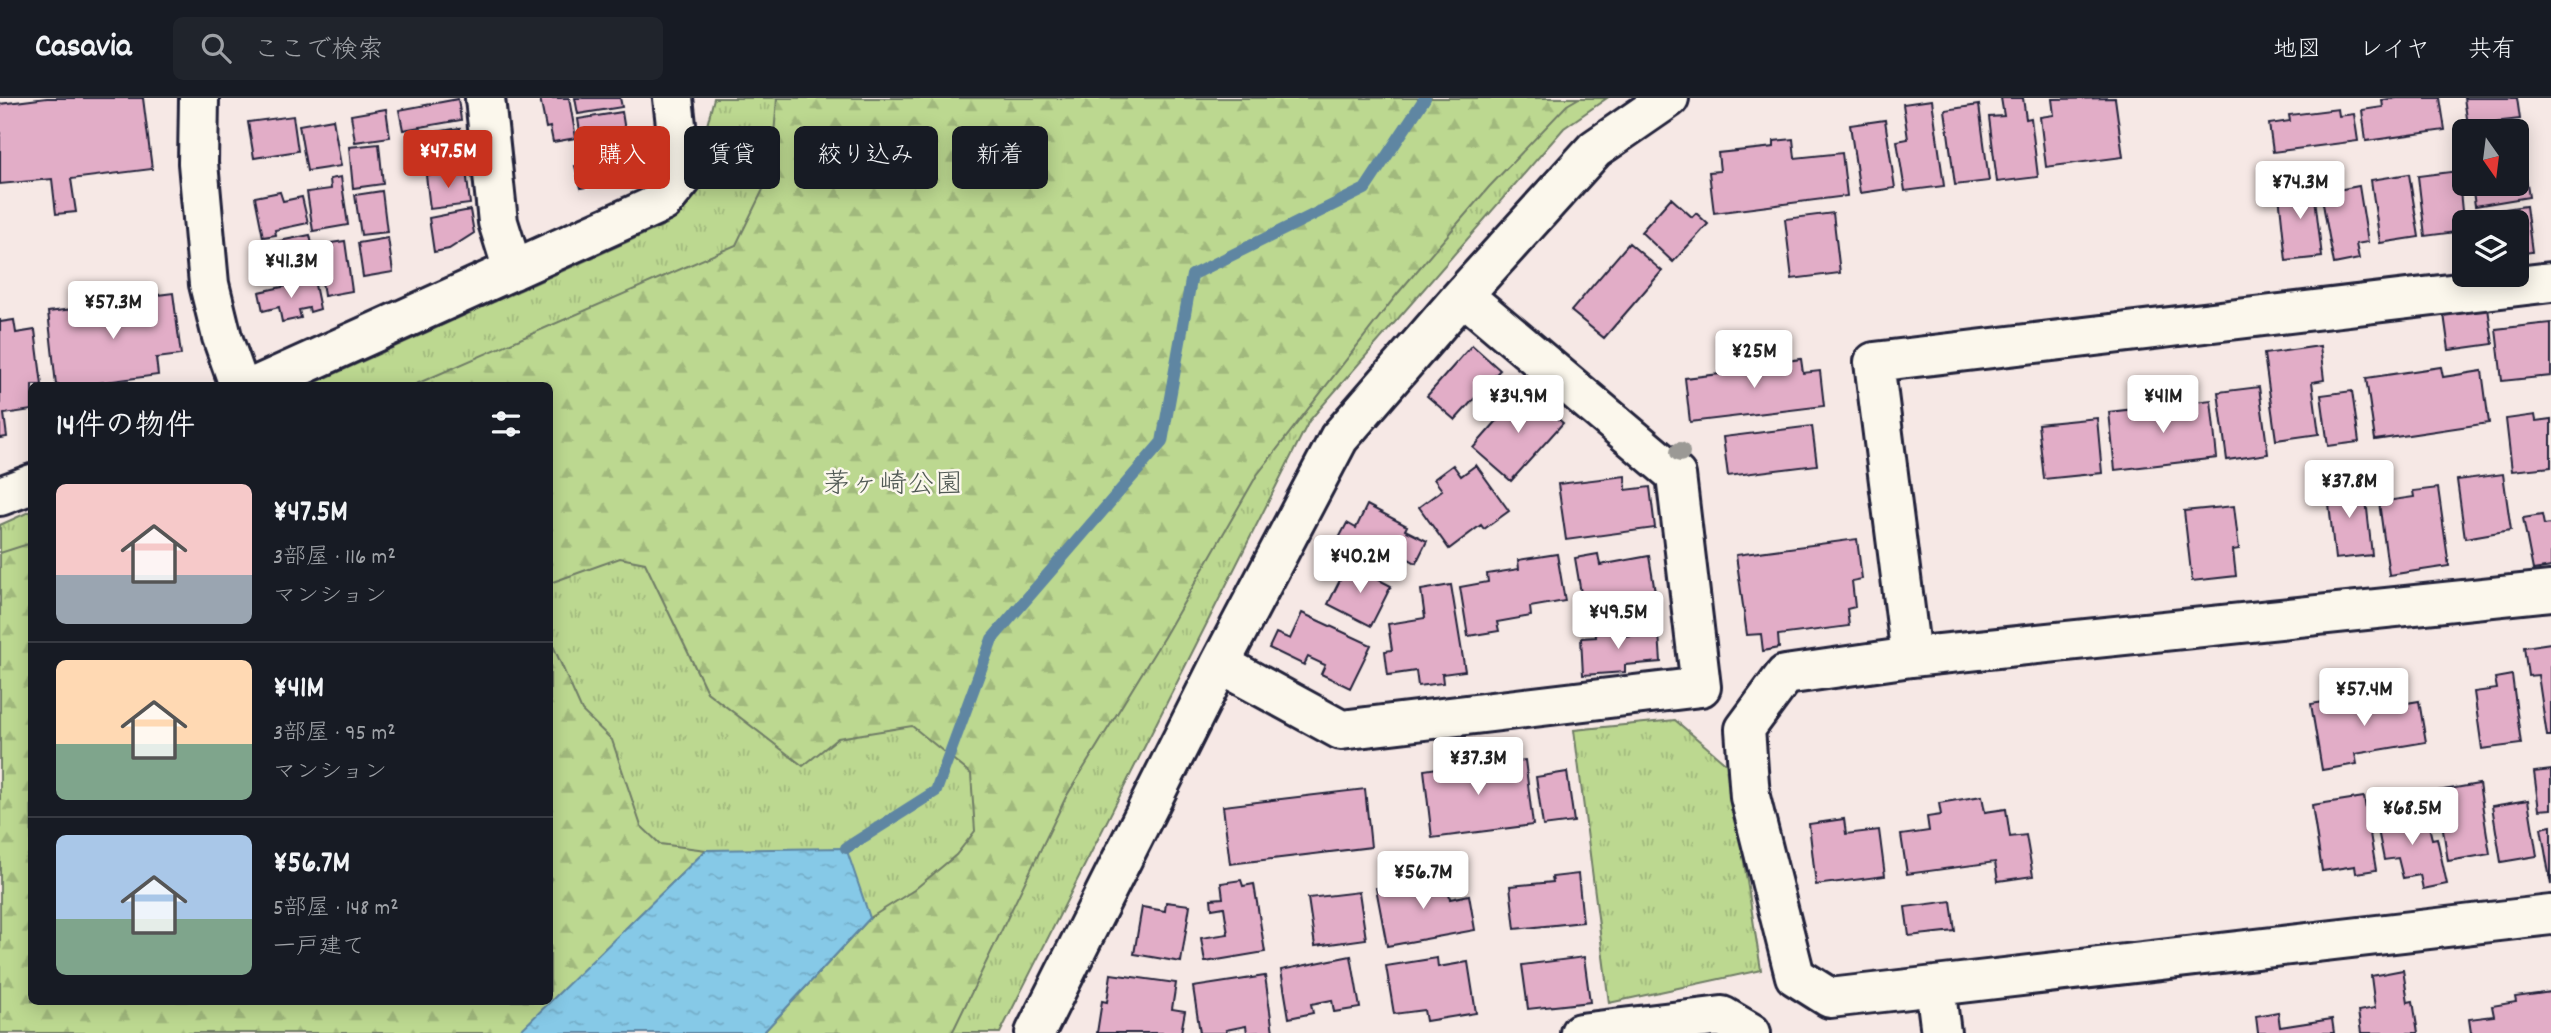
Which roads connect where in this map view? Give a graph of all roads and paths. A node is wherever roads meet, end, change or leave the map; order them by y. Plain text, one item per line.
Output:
1 (199, 98) edge
2 (485, 98) edge
3 (510, 98) edge
4 (673, 98) edge
5 (1669, 98) edge
6 (498, 222) junction
7 (513, 270) junction
8 (2551, 282) edge
9 (1463, 295) junction
10 (238, 382) edge
11 (265, 382) edge
12 (28, 486) edge
13 (0, 496) edge
14 (2551, 591) edge
15 (1911, 657) junction
16 (1220, 664) junction
17 (2551, 915) edge
18 (1935, 986) junction
19 (1737, 1025) edge
20 (1035, 1033) edge
21 (1580, 1033) edge
22 (1941, 1033) edge

1 - 10 street
2 - 6 street
3 - 6 street
4 - 7 street
5 - 9 street
6 - 7 street
7 - 11 street
8 - 15 street
9 - 16 street
9 - 16 street
12 - 13 street
14 - 15 street
15 - 18 street
16 - 20 street
17 - 18 street
18 - 22 street
19 - 21 street

